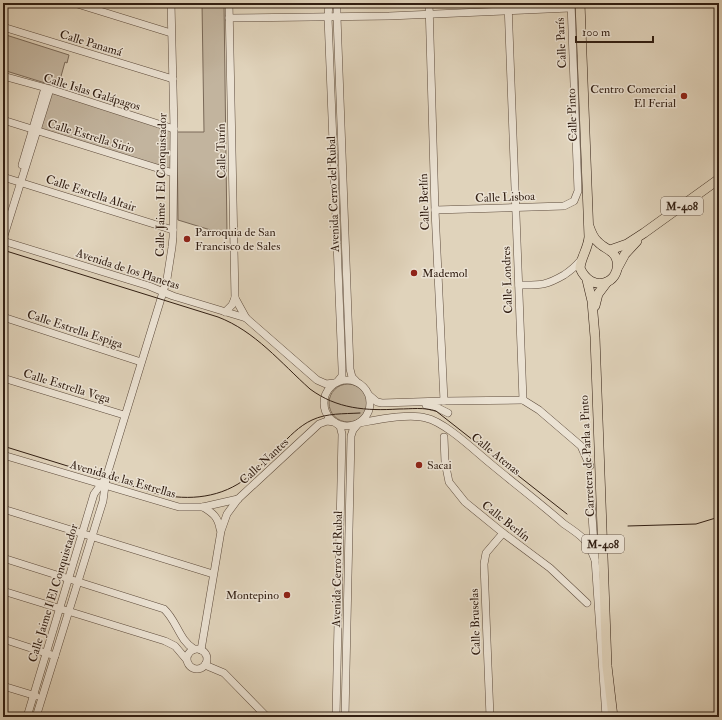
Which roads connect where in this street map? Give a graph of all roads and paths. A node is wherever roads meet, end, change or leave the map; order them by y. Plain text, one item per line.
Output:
1 (74, 3) edge
2 (171, 3) edge
3 (229, 3) edge
4 (329, 3) edge
5 (337, 3) edge
6 (429, 3) edge
7 (580, 3) edge
8 (571, 6) edge
9 (508, 7) edge
10 (429, 13) junction
11 (328, 17) junction
12 (337, 17) junction
13 (229, 18) junction
14 (3, 27) edge
15 (171, 33) junction
16 (3, 76) edge
17 (173, 79) junction
18 (48, 89) junction
19 (3, 120) edge
20 (174, 129) junction
21 (35, 130) junction
22 (173, 173) junction
23 (3, 177) edge
24 (719, 179) edge
25 (19, 182) junction
26 (574, 201) joint
27 (515, 207) junction
28 (436, 210) junction
29 (3, 224) edge
30 (589, 226) junction
31 (173, 230) junction
32 (644, 233) junction
33 (3, 240) edge
34 (606, 248) junction
35 (586, 251) junction
36 (580, 261) junction
37 (618, 267) junction
38 (570, 271) junction
39 (586, 279) junction
40 (607, 282) junction
41 (519, 285) junction
42 (163, 292) junction
43 (235, 298) junction
44 (225, 312) junction
45 (3, 317) edge
46 (246, 318) junction
47 (594, 337) junction
48 (141, 362) junction
49 (3, 378) edge
50 (356, 381) junction
51 (336, 382) junction
52 (370, 396) junction
53 (523, 400) junction
54 (444, 401) junction
55 (419, 403) junction
56 (448, 413) dead end
57 (124, 415) junction
58 (336, 423) junction
59 (359, 423) junction
60 (444, 427) junction
61 (453, 433) junction
62 (444, 437) junction
63 (3, 455) edge
64 (590, 466) dead end
65 (103, 485) junction
66 (238, 499) junction
67 (591, 501) dead end
68 (203, 507) junction
69 (3, 510) edge
70 (221, 531) junction
71 (503, 533) junction
72 (82, 534) junction
73 (92, 537) junction
74 (3, 558) edge
75 (595, 560) junction
76 (213, 574) junction
77 (69, 578) junction
78 (78, 581) junction
79 (3, 591) edge
80 (587, 603) dead end
81 (59, 609) junction
82 (69, 612) junction
83 (3, 639) edge
84 (198, 649) junction
85 (46, 653) junction
86 (55, 656) junction
87 (186, 659) junction
88 (205, 665) junction
89 (3, 686) edge
90 (33, 695) junction
91 (42, 698) junction
92 (27, 717) edge
93 (36, 717) edge
94 (267, 717) edge
95 (336, 717) edge
96 (345, 717) edge
97 (490, 717) edge
98 (606, 717) edge
99 (613, 717) edge

1 - 15 street
2 - 15 street, Calle Jaime I El Conquistador
3 - 13 street, Calle Turín
4 - 11 street, Avenida Cerro del Rubal
5 - 12 street, Avenida Cerro del Rubal
6 - 10 street, Calle Berlín
7 - 30 main road, Calle Pinto
8 - 9 street
8 - 26 street, Calle París
9 - 10 street
9 - 27 street, Calle Londres
10 - 12 street
10 - 28 street, Calle Berlín
11 - 12 street
11 - 13 street
11 - 51 street, Avenida Cerro del Rubal
12 - 50 street, Avenida Cerro del Rubal
13 - 43 street, Calle Turín
14 - 17 street, Calle Panamá
15 - 17 street, Calle Jaime I El Conquistador
16 - 18 street, Calle Islas Galápagos
17 - 20 street, Calle Jaime I El Conquistador
18 - 20 street, Calle Islas Galápagos
18 - 21 street
19 - 21 street, Calle Estrella Sirio
20 - 22 street, Calle Jaime I El Conquistador
21 - 22 street, Calle Estrella Sirio
21 - 25 street
22 - 31 street, Calle Jaime I El Conquistador
23 - 25 street, Calle Estrella Altair
24 - 32 main road, M-408
25 - 29 street
25 - 31 street, Calle Estrella Altair
25 - 33 street
26 - 27 street, Calle Lisboa
27 - 28 street, Calle Lisboa
27 - 41 street, Calle Londres
28 - 54 street, Calle Berlín
30 - 34 main road
30 - 35 main road, Calle Pinto
31 - 42 street, Calle Jaime I El Conquistador
32 - 34 main road, M-408
32 - 37 main road, M-408
33 - 42 street, Avenida de los Planetas
34 - 35 main road, M-408
34 - 37 main road
35 - 36 main road
36 - 38 street
36 - 39 main road, M-408
37 - 40 main road, M-408
38 - 39 street
38 - 41 street
39 - 40 main road
39 - 47 main road, Carretera de Parla a Pinto / M-408
40 - 47 main road, Carretera de Parla a Pinto / M-408
41 - 53 street, Calle Londres
42 - 44 street, Avenida de los Planetas
42 - 48 street, Calle Jaime I El Conquistador
43 - 44 street
43 - 46 street, Calle Turín
44 - 46 street, Avenida de los Planetas
45 - 48 street, Calle Estrella Espiga
46 - 51 street, Calle Turín
47 - 99 main road, Carretera de Parla a Pinto / M-408
48 - 57 street, Calle Jaime I El Conquistador
49 - 57 street, Calle Estrella Vega
50 - 51 street
50 - 52 street
51 - 58 street
52 - 55 street
52 - 59 street
53 - 54 street
53 - 64 street
54 - 55 street
55 - 56 street
57 - 65 street, Calle Jaime I El Conquistador
58 - 59 street
58 - 66 street, Calle Nantes
58 - 95 street, Avenida Cerro del Rubal
59 - 60 street, Calle Atenas
59 - 96 street, Avenida Cerro del Rubal
60 - 61 street, Calle Atenas
60 - 62 street, Calle Berlín
61 - 62 street
61 - 75 street, Calle Atenas
62 - 71 street, Calle Berlín
63 - 65 street, Avenida de las Estrellas
65 - 68 street, Avenida de las Estrellas
65 - 72 street, Calle Jaime I El Conquistador
65 - 73 street, Calle Jaime I El Conquistador
66 - 68 street, Avenida de las Estrellas
66 - 70 street, Calle Nantes
67 - 75 street
68 - 70 street
69 - 72 street
70 - 76 street, Calle Nantes
71 - 80 street, Calle Berlín
71 - 97 street, Calle Bruselas
72 - 73 street
72 - 77 street, Calle Jaime I El Conquistador
73 - 76 street
73 - 78 street, Calle Jaime I El Conquistador
74 - 77 street
75 - 98 street
76 - 84 street, Calle Nantes
77 - 78 street
77 - 81 street, Calle Jaime I El Conquistador
78 - 82 street, Calle Jaime I El Conquistador
78 - 84 street
79 - 81 street
81 - 82 street
81 - 85 street, Calle Jaime I El Conquistador
82 - 86 street, Calle Jaime I El Conquistador
82 - 87 street
83 - 85 street
84 - 87 street
84 - 88 street
85 - 86 street
85 - 90 street, Calle Jaime I El Conquistador
86 - 91 street, Calle Jaime I El Conquistador
87 - 88 street
88 - 94 street
89 - 90 street
90 - 91 street
90 - 92 street, Calle Jaime I El Conquistador
91 - 93 street, Calle Jaime I El Conquistador

